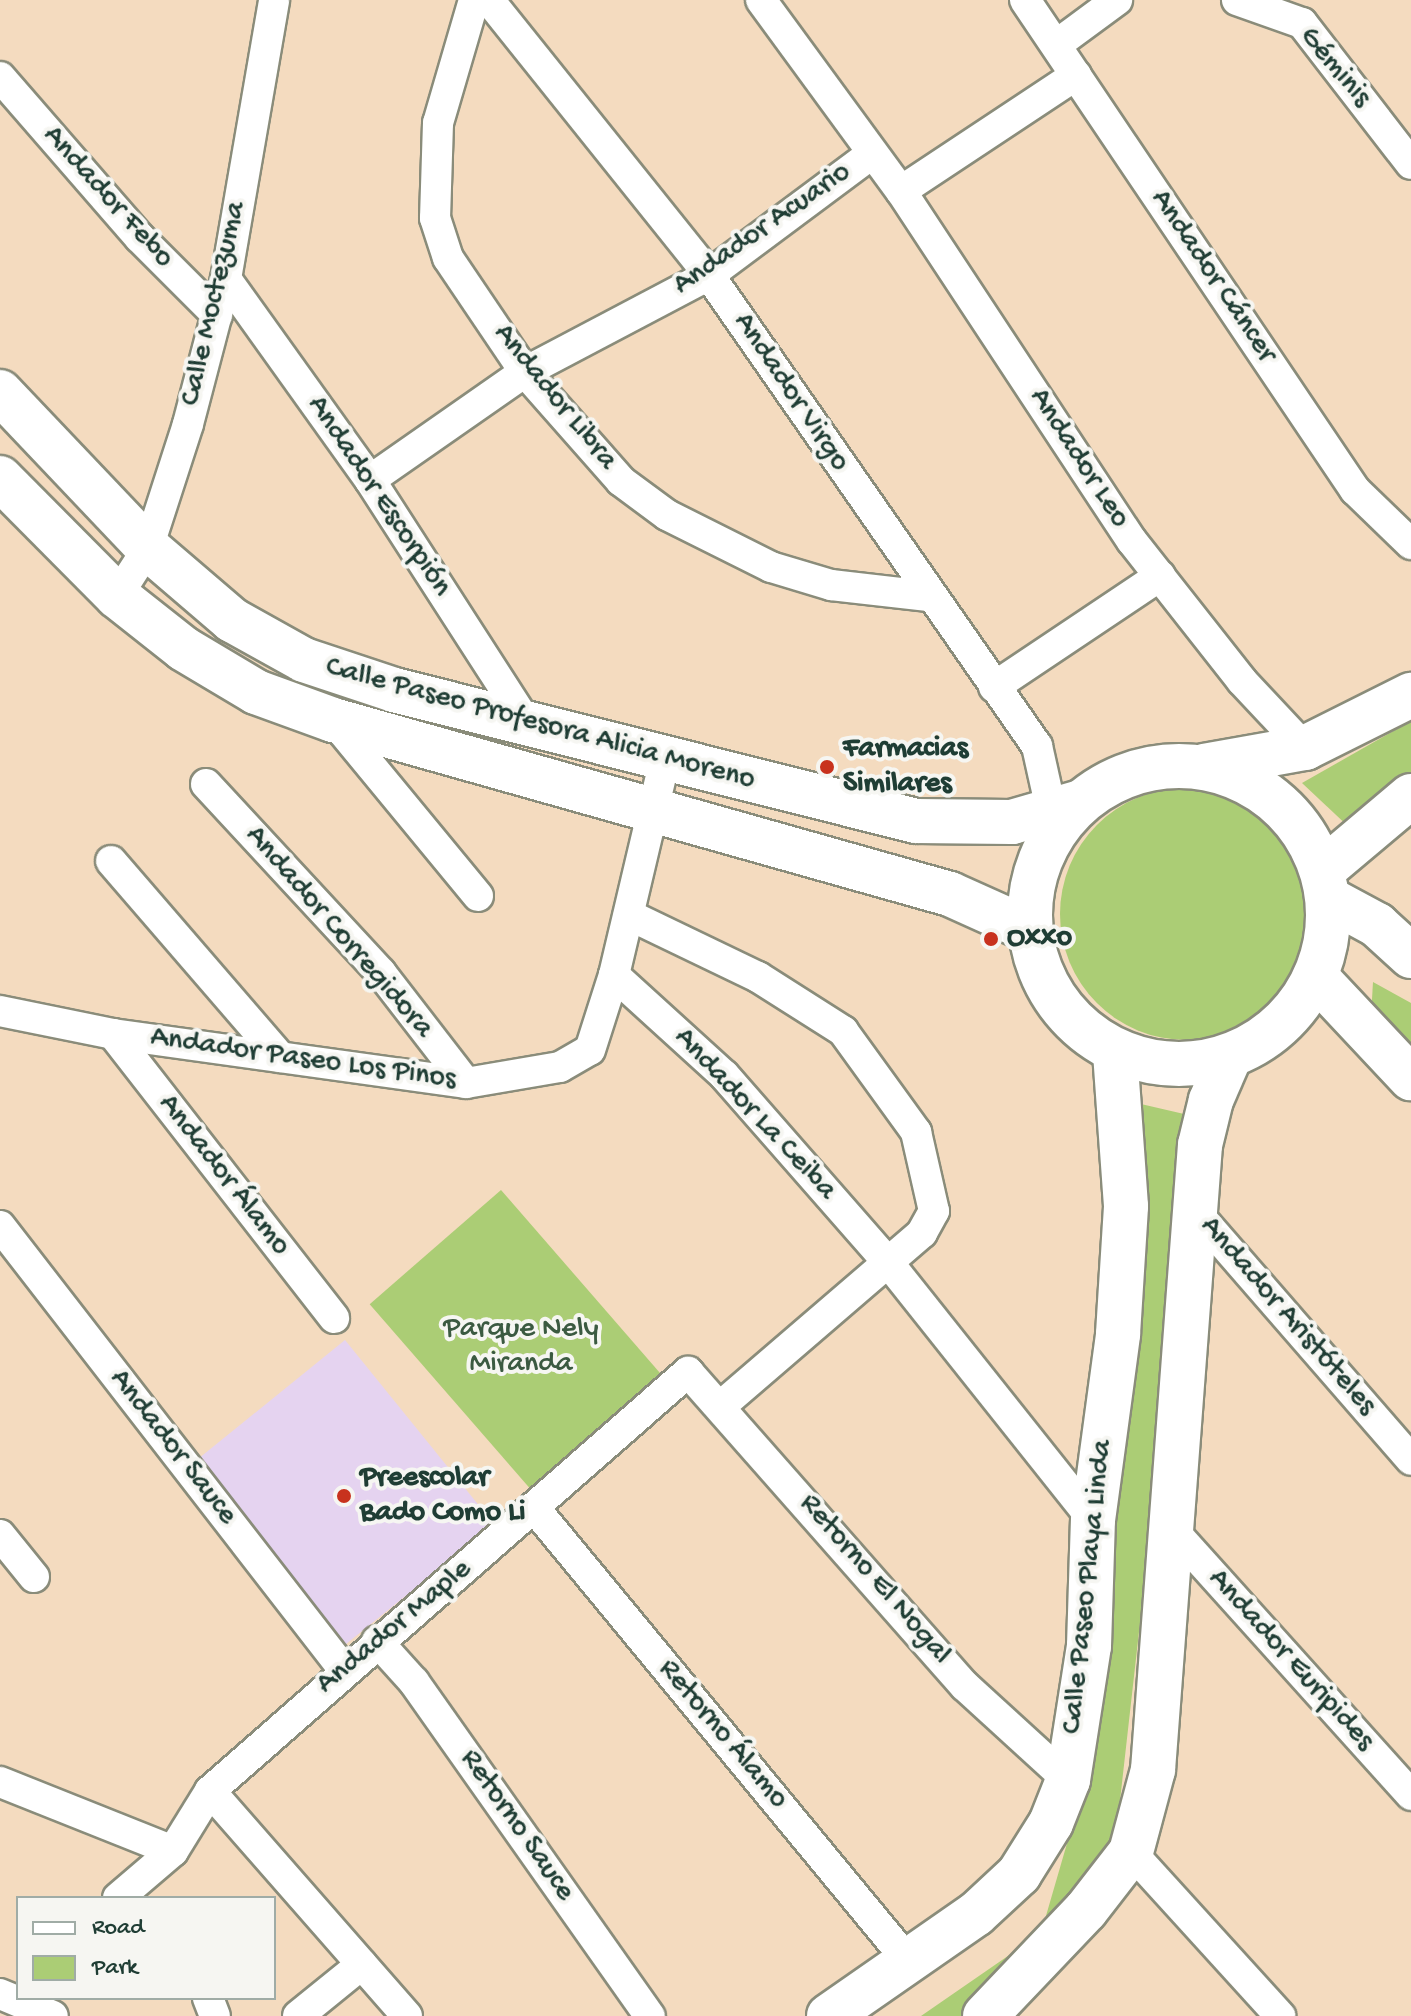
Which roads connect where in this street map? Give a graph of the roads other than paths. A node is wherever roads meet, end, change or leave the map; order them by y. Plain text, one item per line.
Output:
1 (274, 0) edge
2 (474, 0) edge
3 (489, 0) edge
4 (761, 0) edge
5 (1025, 0) edge
6 (1117, 0) edge
7 (1237, 0) edge
8 (1056, 45) junction
9 (1076, 75) junction
10 (0, 77) edge
11 (870, 155) junction
12 (1411, 164) edge
13 (901, 191) junction
14 (709, 275) junction
15 (226, 279) junction
16 (217, 315) junction
17 (525, 372) junction
18 (0, 392) edge
19 (0, 478) edge
20 (370, 480) junction
21 (1411, 544) edge
22 (148, 548) junction
23 (1160, 576) junction
24 (117, 596) junction
25 (928, 596) junction
26 (994, 687) junction
27 (1411, 695) edge
28 (524, 719) junction
29 (333, 720) junction
30 (1305, 748) junction
31 (665, 759) junction
32 (1203, 767) junction
33 (206, 784) dead end
34 (1411, 796) edge
35 (1066, 806) junction
36 (652, 808) junction
37 (111, 861) dead end
38 (1326, 885) junction
39 (478, 896) dead end
40 (629, 915) junction
41 (1030, 930) junction
42 (1411, 956) edge
43 (614, 975) junction
44 (1316, 977) junction
45 (0, 1011) edge
46 (113, 1034) junction
47 (1115, 1051) junction
48 (1230, 1056) junction
49 (280, 1057) junction
50 (1411, 1078) edge
51 (466, 1083) junction
52 (1194, 1210) junction
53 (0, 1226) edge
54 (887, 1261) junction
55 (334, 1318) dead end
56 (688, 1372) joint
57 (722, 1405) junction
58 (1411, 1460) edge
59 (536, 1510) junction
60 (1093, 1520) junction
61 (1169, 1526) junction
62 (0, 1535) edge
63 (34, 1577) dead end
64 (377, 1641) junction
65 (344, 1670) junction
66 (1068, 1780) junction
67 (0, 1782) edge
68 (210, 1791) junction
69 (1411, 1795) edge
70 (173, 1851) junction
71 (1131, 1852) junction
72 (126, 1896) edge
73 (908, 1961) junction
74 (362, 1964) junction
75 (23, 2000) edge
76 (53, 2016) edge
77 (298, 2016) edge
78 (407, 2016) edge
79 (650, 2016) edge
80 (829, 2016) edge
81 (985, 2016) edge
82 (1280, 2016) edge

1 - 15 street, Calle Moctezuma
2 - 17 street, Andador Libra
3 - 14 street, Andador Virgo
4 - 11 street, Andador Leo
5 - 8 street, Andador Cáncer
6 - 8 street
7 - 12 street, Géminis
8 - 9 street, Andador Cáncer
9 - 13 street, Andador Acuario
9 - 21 street, Andador Cáncer
10 - 16 street, Andador Febo
11 - 13 street, Andador Leo
11 - 14 street, Andador Acuario
13 - 23 street, Andador Leo
14 - 17 street, Andador Acuario
14 - 25 street, Andador Virgo
15 - 16 street, Calle Moctezuma
15 - 20 street, Andador Escorpión
16 - 22 street, Calle Moctezuma
17 - 20 street, Andador Acuario
17 - 25 street, Andador Libra
18 - 22 street, Calle Paseo Profesora Alicia Moreno
19 - 24 street, Calle Paseo Profesora Alicia Moreno
20 - 28 street, Andador Escorpión
22 - 24 street, Calle Moctezuma
22 - 28 street, Calle Paseo Profesora Alicia Moreno
23 - 26 street
23 - 30 street, Andador Leo
24 - 29 street, Calle Paseo Profesora Alicia Moreno
25 - 26 street, Andador Virgo
26 - 35 street, Andador Virgo
27 - 30 street
28 - 31 street, Calle Paseo Profesora Alicia Moreno
29 - 36 street, Calle Paseo Profesora Alicia Moreno
29 - 39 street
30 - 32 street
31 - 35 street, Calle Paseo Profesora Alicia Moreno
31 - 36 street, Andador Paseo Los Pinos
32 - 35 street
32 - 38 street
33 - 51 street, Andador Corregidora
34 - 38 street
35 - 41 street
36 - 40 street, Andador Paseo Los Pinos
36 - 41 street, Calle Paseo Profesora Alicia Moreno
37 - 49 street
38 - 42 street
38 - 44 street
40 - 43 street, Andador Paseo Los Pinos
40 - 54 street
41 - 47 street
43 - 51 street, Andador Paseo Los Pinos
43 - 54 street, Andador La Ceiba
44 - 48 street
44 - 50 street
45 - 46 street, Andador Paseo Los Pinos
46 - 49 street, Andador Paseo Los Pinos
46 - 55 street, Andador Álamo
47 - 48 street
47 - 60 street, Calle Paseo Playa Linda
48 - 52 street
49 - 51 street, Andador Paseo Los Pinos
52 - 58 street, Andador Aristóteles
52 - 61 street
53 - 65 street, Andador Sauce
54 - 57 street
54 - 60 street, Andador La Ceiba
56 - 57 street, Retorno El Nogal
56 - 59 street, Andador Maple
57 - 66 street, Retorno El Nogal
59 - 64 street, Andador Maple
59 - 73 street, Retorno Álamo
60 - 66 street, Calle Paseo Playa Linda
61 - 69 street, Andador Euripides
61 - 71 street
62 - 63 street
64 - 65 street, Andador Maple
64 - 79 street, Retorno Sauce
65 - 68 street, Andador Maple
66 - 73 street, Calle Paseo Playa Linda
67 - 70 street
68 - 70 street, Andador Maple
68 - 74 street
70 - 72 street, Andador Maple
71 - 81 street
71 - 82 street
73 - 80 street, Calle Paseo Playa Linda
74 - 77 street
74 - 78 street
75 - 76 street

